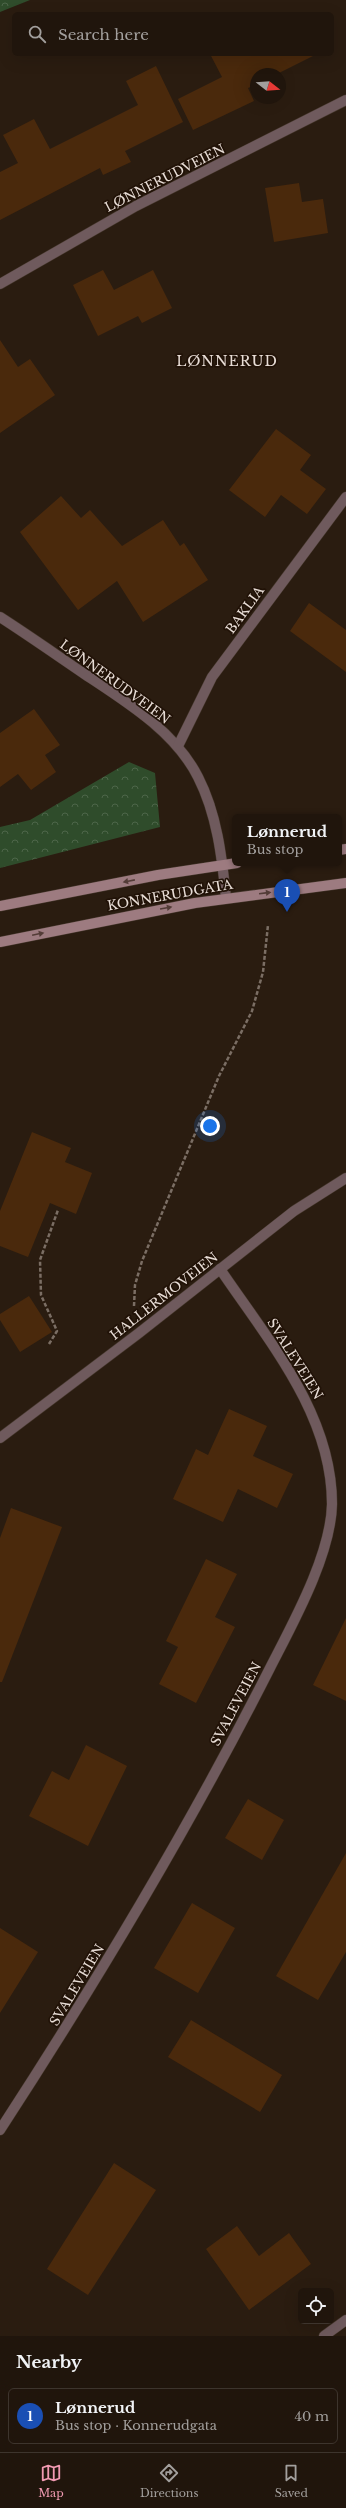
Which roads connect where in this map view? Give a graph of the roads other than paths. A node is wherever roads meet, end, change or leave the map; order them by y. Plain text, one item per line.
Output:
1 (346, 100) edge
2 (0, 284) edge
3 (346, 497) edge
4 (0, 617) edge
5 (178, 746) junction
6 (232, 864) edge
7 (222, 865) junction
8 (346, 883) edge
9 (226, 898) junction
10 (0, 906) edge
11 (0, 942) edge
12 (346, 1178) edge
13 (220, 1269) junction
14 (0, 1438) edge
15 (0, 2130) edge
16 (346, 2320) edge
17 (324, 2336) edge

1 - 2 street, LØNNERUDVEIEN
3 - 5 street, BAKLIA
4 - 5 street, LØNNERUDVEIEN
5 - 7 street, LØNNERUDVEIEN
6 - 7 main road, KONNERUDGATA
7 - 9 street, LØNNERUDVEIEN
7 -> 10 main road, KONNERUDGATA
9 -> 8 main road, KONNERUDGATA
11 -> 9 main road, KONNERUDGATA
12 - 13 street, HALLERMOVEIEN
13 - 14 street, HALLERMOVEIEN
13 - 15 street, SVALEVEIEN
16 - 17 street

